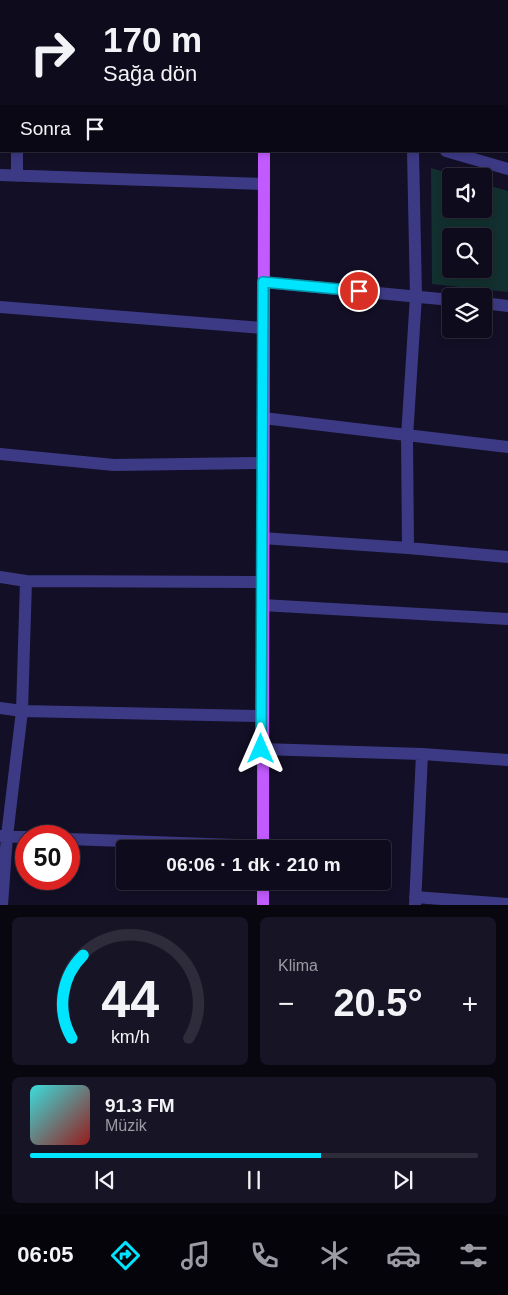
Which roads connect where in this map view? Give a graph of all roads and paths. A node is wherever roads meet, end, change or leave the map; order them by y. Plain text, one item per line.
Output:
1 (17, 152) edge
2 (264, 152) edge
3 (413, 152) edge
4 (449, 152) edge
5 (508, 169) edge
6 (0, 175) edge
7 (17, 176) junction
8 (264, 184) junction
9 (263, 282) junction
10 (416, 296) junction
11 (442, 299) edge
12 (492, 305) edge
13 (508, 306) edge
14 (0, 308) edge
15 (263, 328) junction
16 (263, 418) junction
17 (407, 437) junction
18 (508, 447) edge
19 (0, 454) edge
20 (263, 463) junction
21 (262, 538) junction
22 (408, 548) junction
23 (508, 557) edge
24 (0, 577) edge
25 (26, 581) junction
26 (262, 582) junction
27 (262, 605) junction
28 (508, 619) edge
29 (0, 708) edge
30 (22, 711) junction
31 (261, 716) junction
32 (261, 749) junction
33 (422, 754) junction
34 (508, 760) edge
35 (4, 836) edge
36 (80, 840) edge
37 (263, 840) edge
38 (116, 841) edge
39 (263, 890) edge
40 (415, 901) edge
41 (508, 904) edge
42 (2, 905) edge
43 (263, 905) edge

1 - 7 street
2 - 8 main road
3 - 10 street
4 - 5 street
6 - 7 street
7 - 8 street
8 - 9 main road
9 - 10 street
9 - 15 main road
10 - 11 street
10 - 17 street
12 - 13 street
14 - 15 street
15 - 16 main road
16 - 17 street
16 - 20 main road
17 - 18 street
17 - 22 street
19 - 20 street
20 - 21 main road
21 - 22 street
21 - 26 main road
22 - 23 street
24 - 25 street
25 - 26 street
25 - 30 street
26 - 27 main road
27 - 28 street
27 - 31 main road
29 - 30 street
30 - 31 street
30 - 35 street
31 - 32 main road
32 - 33 street
32 - 37 main road
33 - 34 street
33 - 40 street
35 - 42 street
36 - 38 street
39 - 43 main road
40 - 41 street

